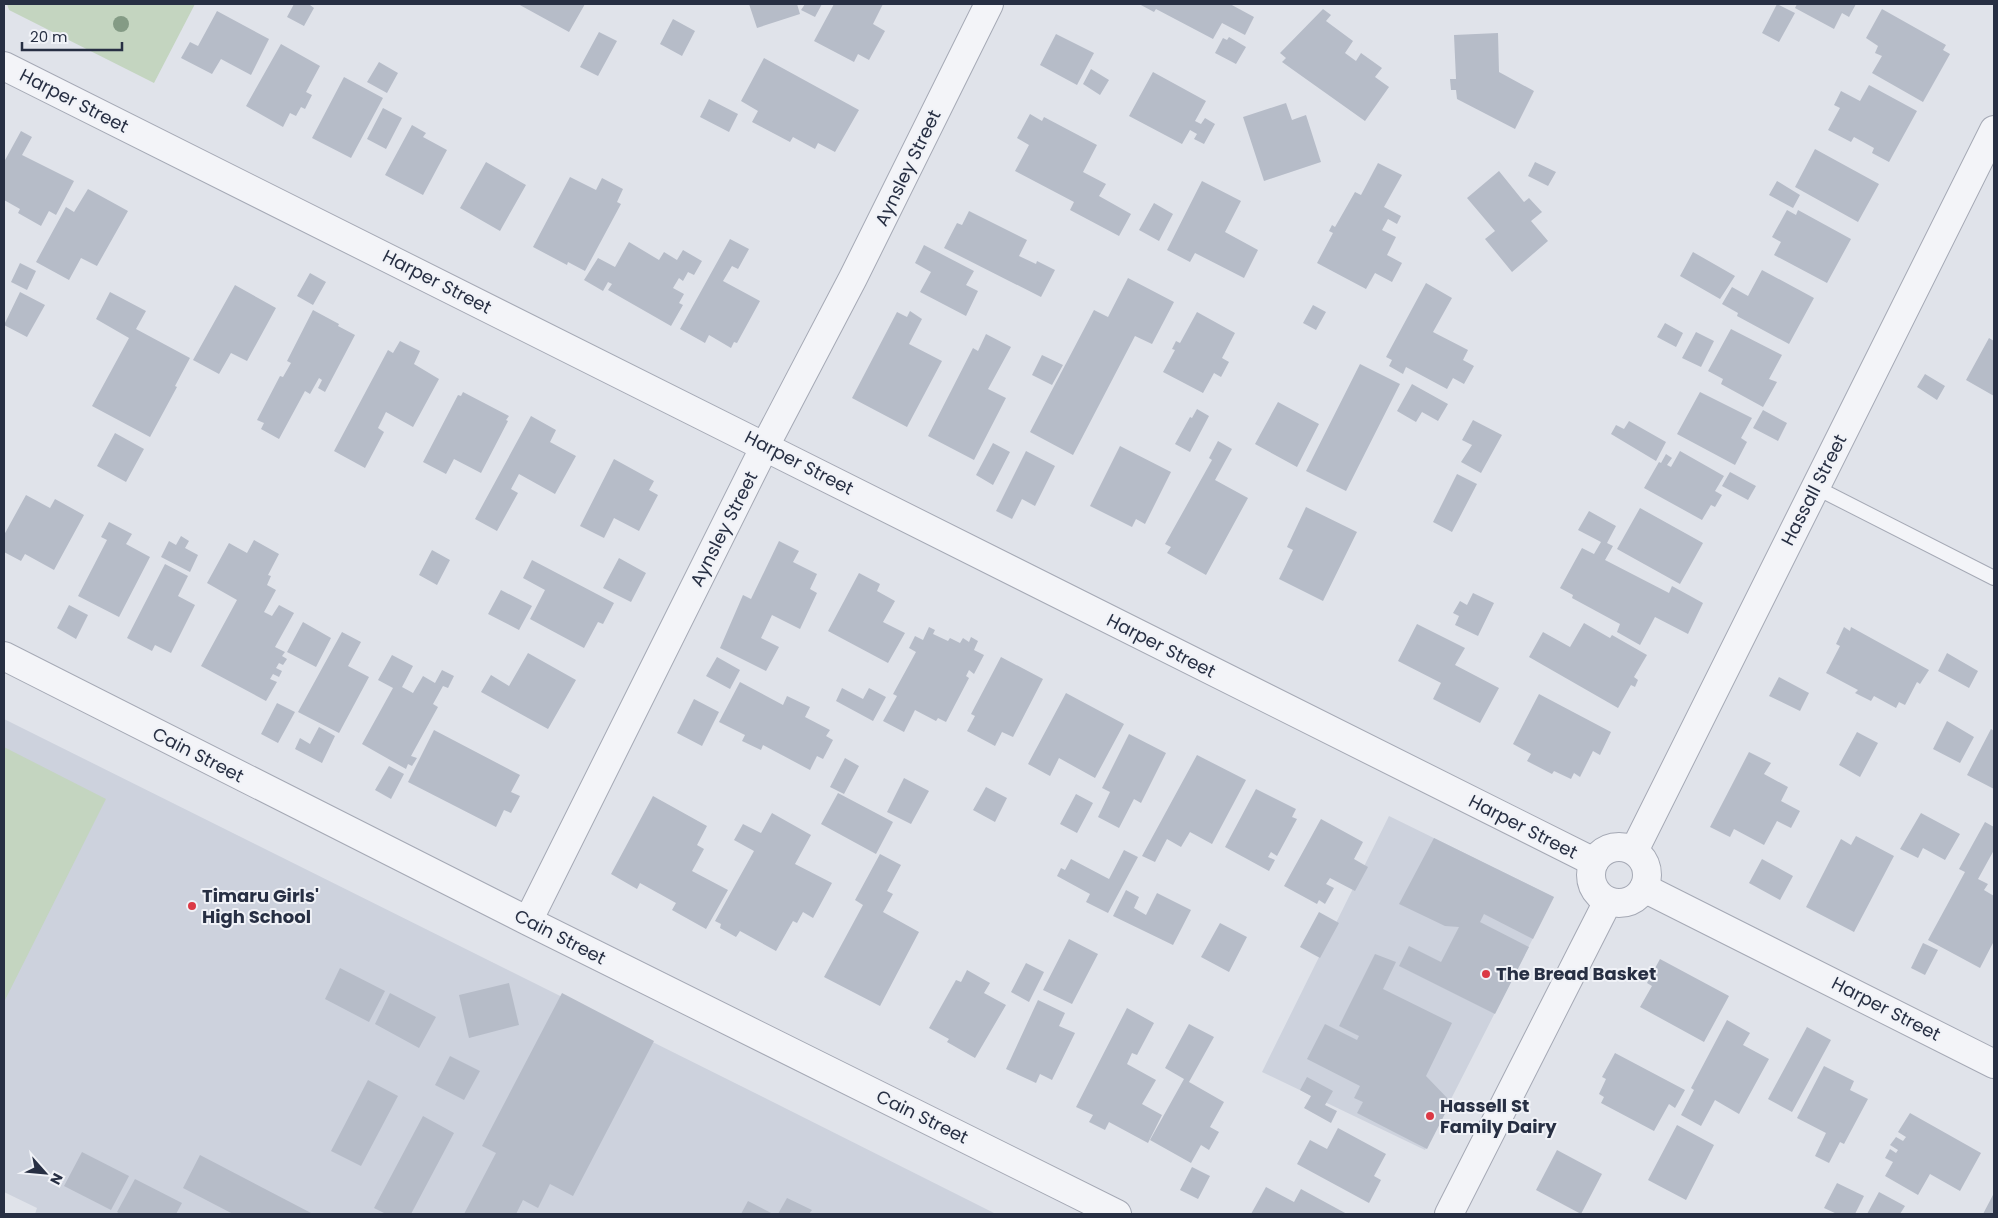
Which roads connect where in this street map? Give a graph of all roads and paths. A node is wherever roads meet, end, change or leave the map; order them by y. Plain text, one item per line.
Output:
1 (989, 4) edge
2 (4, 66) edge
3 (1994, 130) edge
4 (765, 446) junction
5 (1815, 487) junction
6 (1994, 578) edge
7 (4, 656) edge
8 (1634, 851) junction
9 (1594, 862) junction
10 (1644, 888) junction
11 (1608, 901) junction
12 (528, 921) junction
13 (1994, 1064) edge
14 (1118, 1214) edge
15 (1449, 1214) edge

1 - 4 street, Aynsley Street
2 - 4 street, Harper Street
3 - 5 street, Hassall Street
4 - 9 street, Harper Street
4 - 12 street, Aynsley Street
5 - 6 lane
5 - 8 street, Hassall Street
7 - 12 street, Cain Street
8 - 9 street
8 - 10 street
9 - 11 street
10 - 11 street
10 - 13 street, Harper Street
11 - 15 street
12 - 14 street, Cain Street

